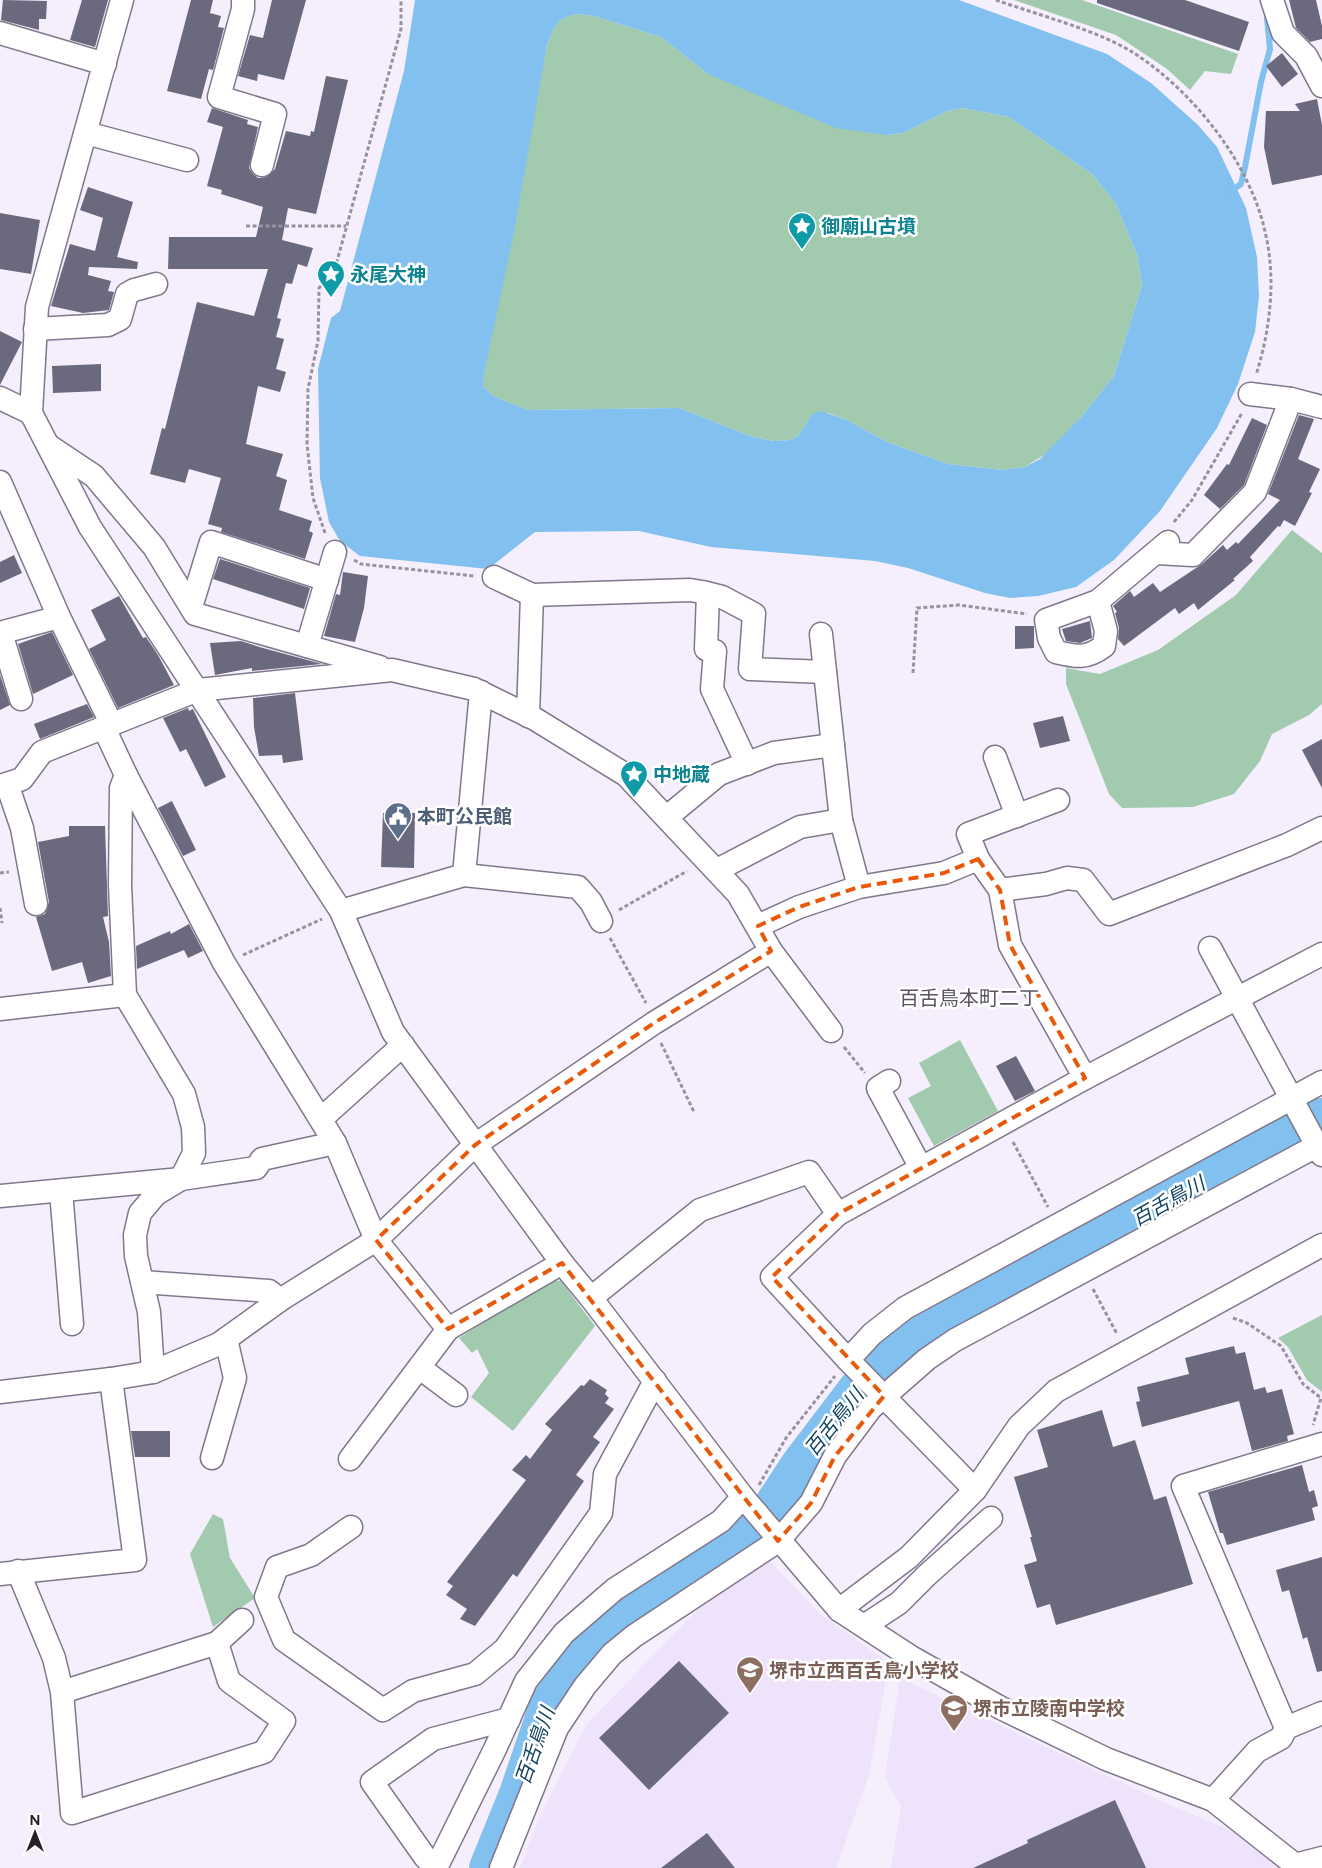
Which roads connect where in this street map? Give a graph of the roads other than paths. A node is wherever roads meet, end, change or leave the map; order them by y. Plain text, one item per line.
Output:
1 (122, 0) edge
2 (243, 0) edge
3 (1272, 0) edge
4 (0, 33) edge
5 (1314, 53) edge
6 (105, 64) junction
7 (1322, 86) edge
8 (86, 133) junction
9 (187, 160) dead end
10 (262, 165) dead end
11 (156, 284) dead end
12 (35, 329) junction
13 (1250, 394) road end
14 (0, 398) edge
15 (1291, 399) junction
16 (1322, 407) edge
17 (31, 413) junction
18 (48, 445) junction
19 (0, 482) edge
20 (335, 552) road end
21 (494, 577) road end
22 (327, 580) junction
23 (708, 594) junction
24 (532, 595) junction
25 (1098, 601) dead end
26 (191, 607) junction
27 (59, 617) junction
28 (1, 633) edge
29 (822, 634) dead end
30 (307, 646) junction
31 (392, 670) junction
32 (825, 672) junction
33 (198, 690) junction
34 (481, 692) junction
35 (21, 699) dead end
36 (528, 716) junction
37 (108, 726) junction
38 (832, 745) junction
39 (995, 756) dead end
40 (747, 764) junction
41 (126, 775) junction
42 (4, 785) edge
43 (1058, 800) dead end
44 (1017, 816) junction
45 (667, 817) junction
46 (841, 820) junction
47 (1322, 828) edge
48 (978, 859) junction
49 (712, 865) junction
50 (464, 875) junction
51 (860, 887) junction
52 (1000, 890) junction
53 (36, 904) dead end
54 (341, 911) junction
55 (600, 921) road end
56 (758, 926) junction
57 (1210, 948) dead end
58 (771, 951) junction
59 (1322, 954) edge
60 (125, 995) junction
61 (1239, 999) junction
62 (0, 1009) edge
63 (831, 1031) road end
64 (403, 1045) junction
65 (1085, 1078) junction
66 (1322, 1082) edge
67 (884, 1084) road end
68 (1292, 1103) junction
69 (321, 1119) junction
70 (335, 1143) junction
71 (475, 1144) junction
72 (1318, 1145) edge
73 (921, 1168) junction
74 (181, 1179) junction
75 (61, 1191) junction
76 (0, 1196) edge
77 (838, 1214) junction
78 (376, 1240) junction
79 (1322, 1245) edge
80 (562, 1263) junction
81 (142, 1282) junction
82 (591, 1298) junction
83 (280, 1300) junction
84 (72, 1324) dead end
85 (448, 1328) junction
86 (226, 1339) junction
87 (852, 1363) junction
88 (420, 1368) junction
89 (153, 1372) junction
90 (111, 1379) junction
91 (655, 1382) junction
92 (0, 1392) edge
93 (879, 1392) junction
94 (456, 1395) dead end
95 (1322, 1444) edge
96 (212, 1458) dead end
97 (350, 1459) dead end
98 (976, 1490) junction
99 (751, 1499) junction
100 (990, 1518) dead end
101 (351, 1527) dead end
102 (776, 1538) junction
103 (9, 1573) edge
104 (839, 1610) junction
105 (242, 1620) dead end
106 (864, 1626) junction
107 (217, 1643) junction
108 (62, 1692) junction
109 (1322, 1713) edge
110 (509, 1719) junction
111 (1286, 1728) junction
112 (1213, 1800) junction
113 (1322, 1858) edge
114 (1297, 1866) edge
115 (436, 1868) edge
116 (502, 1868) edge

1 - 6 street
2 - 10 street
3 - 5 street
4 - 6 street
5 - 7 street
6 - 8 street
8 - 9 street
8 - 12 street
11 - 12 street
12 - 17 street
13 - 15 street
14 - 17 street
15 - 16 street
15 - 25 street
17 - 18 street
18 - 26 street
18 - 33 street
19 - 27 street
20 - 22 street
21 - 24 street
22 - 26 street
22 - 30 street
23 - 24 street
23 - 32 street
23 - 40 street
24 - 36 street
26 - 30 street
27 - 28 street
27 - 37 street
28 - 35 street
29 - 32 street
30 - 31 street
31 - 33 street
31 - 34 street
32 - 38 street
33 - 37 street
33 - 54 street
34 - 36 street
34 - 50 street
36 - 45 street
37 - 41 street
37 - 42 street
38 - 40 street
38 - 46 street
39 - 44 street
40 - 45 street
41 - 60 street
41 - 69 street
42 - 53 street
43 - 44 street
44 - 48 street
45 - 49 street
46 - 49 street
46 - 51 street
47 - 52 street
48 - 51 street
48 - 52 street
49 - 56 street
50 - 54 street
50 - 55 street
51 - 56 street
52 - 65 street
54 - 64 street
56 - 58 street
57 - 61 street
58 - 63 street
58 - 71 street
59 - 61 street
60 - 62 street
60 - 74 street
61 - 65 street
61 - 68 street
64 - 69 street
64 - 71 street
65 - 73 street
66 - 68 street
67 - 73 street
68 - 72 street
68 - 87 street
69 - 70 street
70 - 74 street
70 - 78 street
71 - 78 street
71 - 80 street
72 - 93 street
73 - 77 street
74 - 75 street
74 - 81 street
75 - 76 street
75 - 84 street
77 - 82 street
77 - 87 street
78 - 83 street
78 - 85 street
79 - 98 street
80 - 82 street
80 - 85 street
81 - 83 street
81 - 89 street
82 - 91 street
83 - 86 street
85 - 88 street
86 - 89 street
86 - 96 street
87 - 93 street
88 - 94 street
88 - 97 street
89 - 90 street
90 - 92 street
90 - 103 street
91 - 99 street
91 - 101 street
93 - 98 street
93 - 102 street
95 - 111 street
98 - 104 street
99 - 102 street
99 - 110 street
100 - 106 street
102 - 104 street
102 - 116 street
103 - 108 street
104 - 106 street
105 - 107 street
106 - 112 street
107 - 108 street
107 - 108 street
109 - 111 street
110 - 115 street
110 - 115 street
111 - 112 street
112 - 114 street
113 - 114 street

